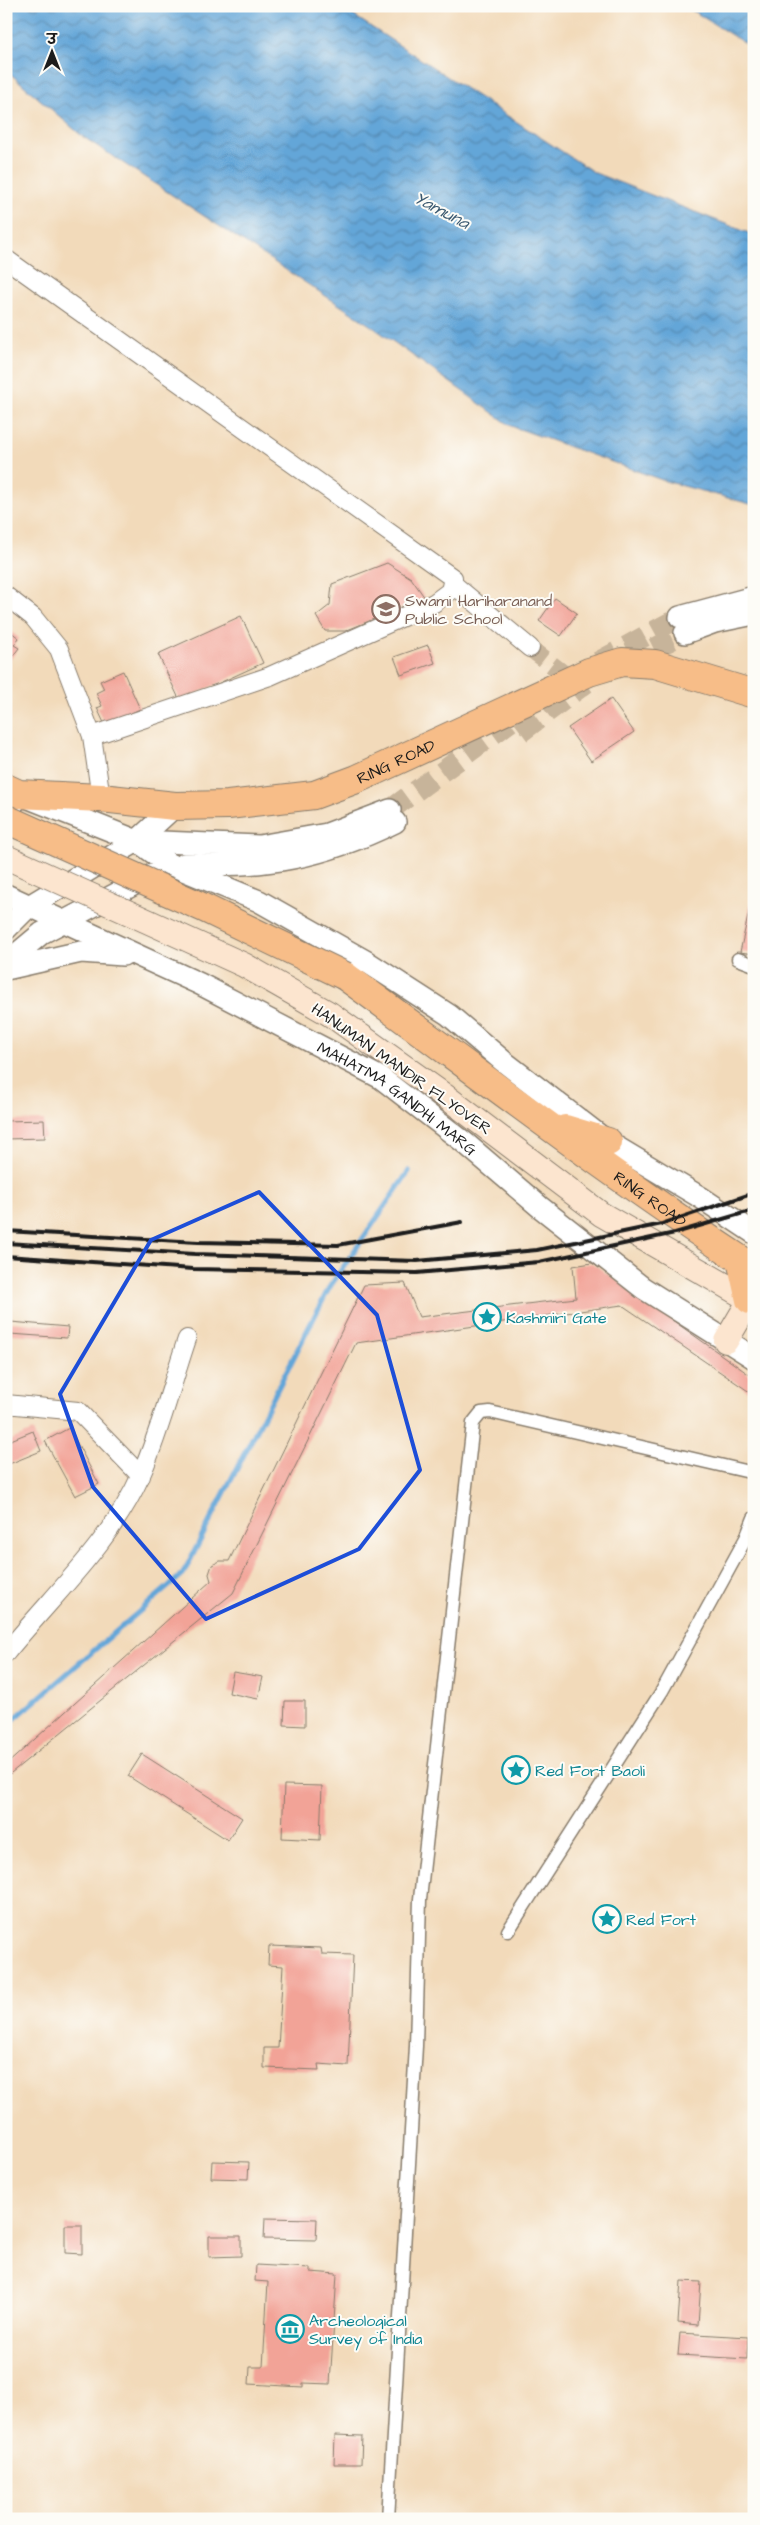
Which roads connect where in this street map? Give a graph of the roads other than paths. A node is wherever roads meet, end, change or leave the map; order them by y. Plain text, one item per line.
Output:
1 (6, 258) edge
2 (453, 584) junction
3 (6, 596) edge
4 (754, 596) edge
5 (754, 614) edge
6 (530, 648) tunnel mouth
7 (754, 694) edge
8 (92, 736) junction
9 (101, 798) junction
10 (9, 804) edge
11 (175, 806) junction
12 (136, 841) junction
13 (6, 857) edge
14 (169, 864) junction
15 (6, 895) edge
16 (29, 906) junction
17 (66, 922) junction
18 (6, 929) edge
19 (133, 955) junction
20 (738, 960) dead end
21 (6, 963) edge
22 (754, 965) edge
23 (6, 970) edge
24 (551, 1126) junction
25 (608, 1142) junction
26 (754, 1233) edge
27 (748, 1262) edge
28 (752, 1301) edge
29 (188, 1339) dead end
30 (726, 1341) junction
31 (754, 1358) edge
32 (6, 1404) edge
33 (754, 1474) edge
34 (140, 1476) junction
35 (754, 1518) edge
36 (6, 1652) edge
37 (508, 1931) dead end
38 (388, 2519) edge

1 - 2 street
2 - 6 street
2 - 8 street
3 - 8 street
4 - 5 street
7 - 11 highway, RING ROAD
8 - 9 street
9 - 10 highway, RING ROAD
9 - 11 highway, RING ROAD
10 - 12 street
10 - 24 highway, bridge
11 - 12 street
12 - 14 street
12 - 14 street
12 - 16 street
13 - 28 main road, HANUMAN MANDIR FLYOVER, bridge
14 - 17 street
14 - 25 street
15 - 16 street, MAHATMA GANDHI MARG
16 - 17 street, MAHATMA GANDHI MARG
16 - 18 street
17 - 19 street, MAHATMA GANDHI MARG
17 - 21 street
19 - 23 street
19 - 30 street, MAHATMA GANDHI MARG
20 - 22 street
24 - 25 highway
24 - 27 highway, RING ROAD
25 - 26 street
27 - 28 highway
28 - 30 main road
29 - 34 street
30 - 31 street, MAHATMA GANDHI MARG
32 - 34 street
33 - 38 street
34 - 36 street
35 - 37 street

